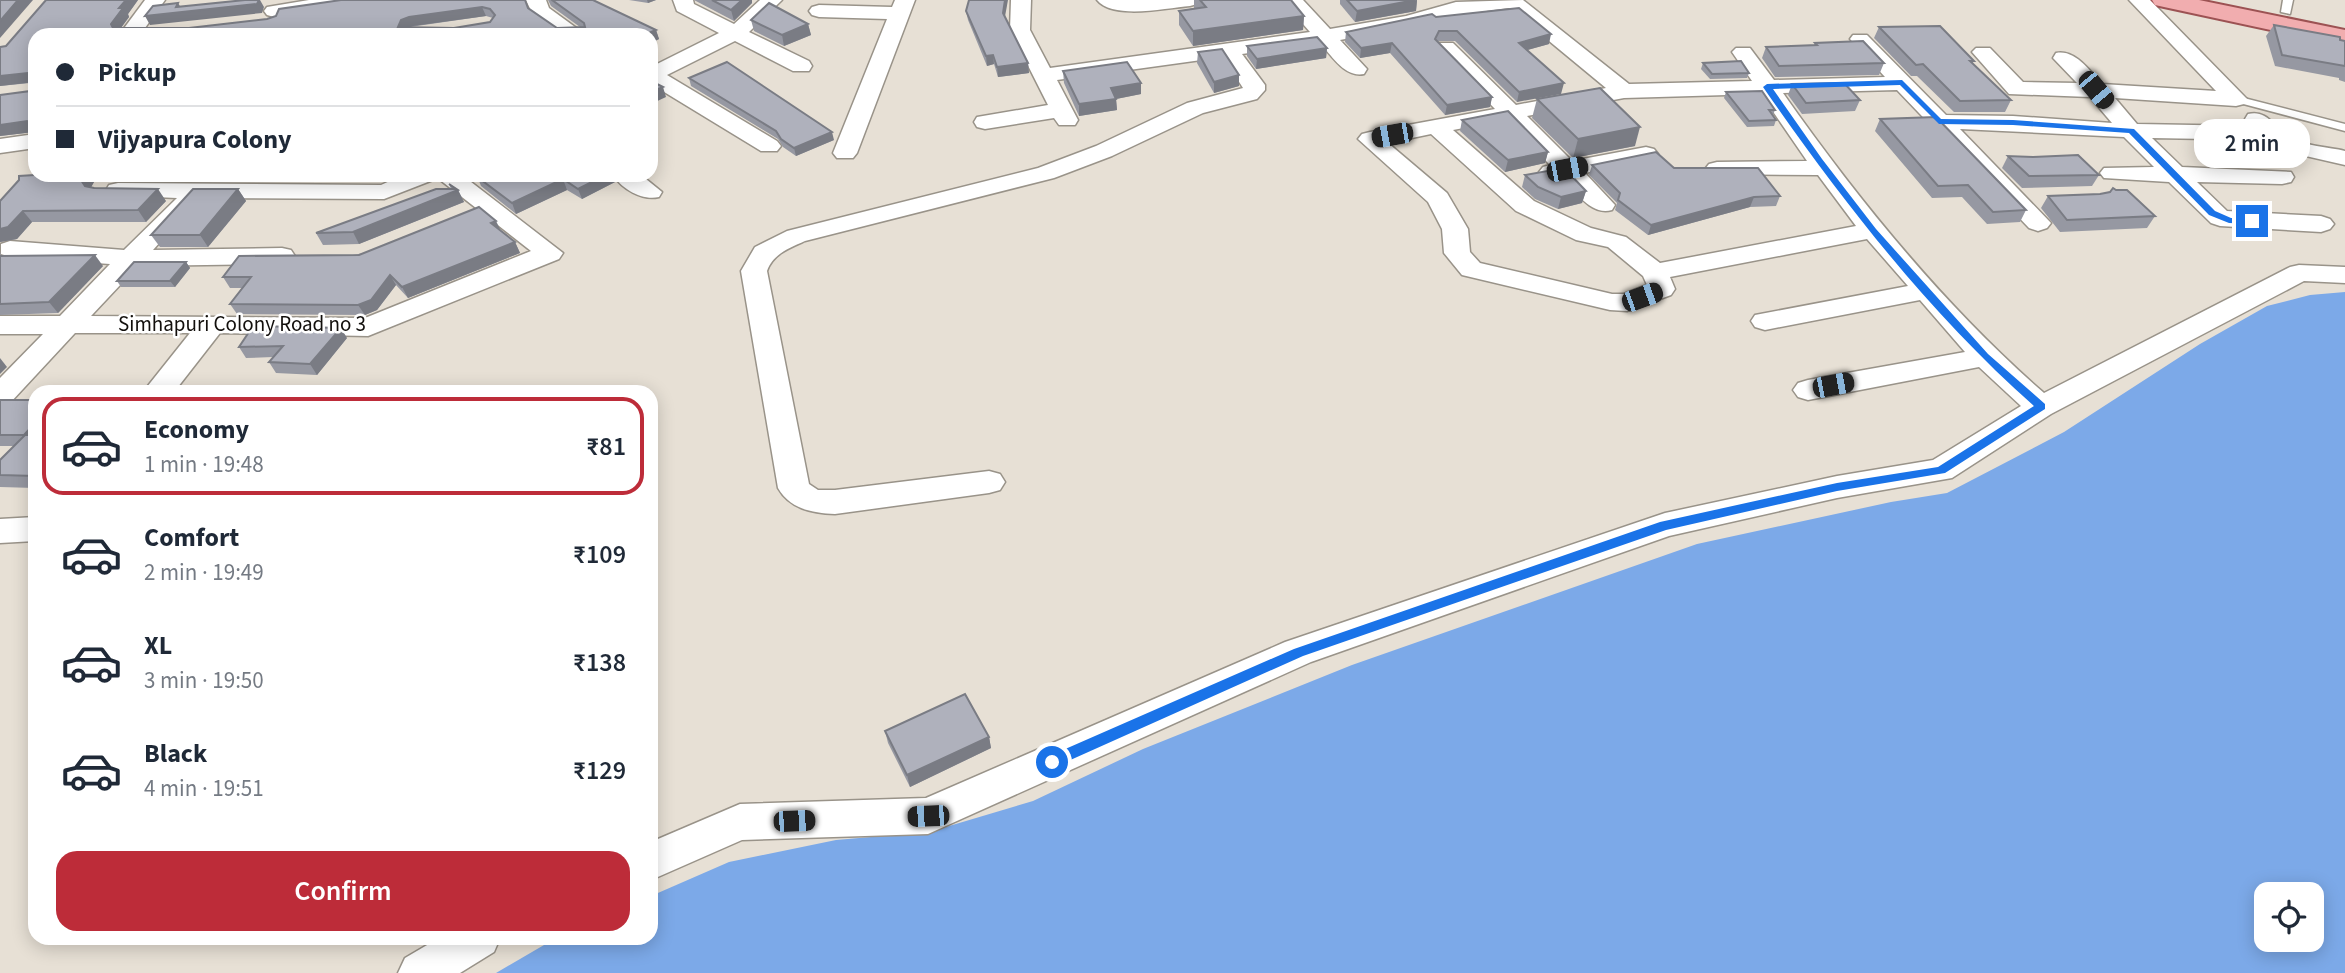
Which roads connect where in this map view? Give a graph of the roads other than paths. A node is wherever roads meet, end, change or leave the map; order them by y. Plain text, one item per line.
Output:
1 (155, 0) edge
2 (351, 0) edge
3 (536, 0) edge
4 (683, 0) edge
5 (772, 0) edge
6 (1021, 0) edge
7 (1107, 0) edge
8 (1190, 0) edge
9 (1292, 0) edge
10 (2139, 0) edge
11 (2164, 0) edge
12 (2225, 0) edge
13 (1169, 1) edge
14 (1511, 1) edge
15 (902, 6) edge
16 (2287, 6) edge
17 (819, 11) dead end
18 (270, 16) edge
19 (134, 28) edge
20 (566, 28) edge
21 (2345, 28) edge
22 (737, 32) junction
23 (1325, 36) junction
24 (2345, 38) edge
25 (1860, 40) edge
26 (1446, 47) edge
27 (1230, 50) junction
28 (1743, 51) dead end
29 (1983, 52) dead end
30 (2064, 58) dead end
31 (801, 66) dead end
32 (1356, 69) dead end
33 (658, 72) edge
34 (1045, 75) junction
35 (658, 79) edge
36 (1902, 83) junction
37 (1767, 87) junction
38 (2096, 90) junction
39 (1625, 91) junction
40 (2236, 99) junction
41 (1511, 113) junction
42 (985, 122) dead end
43 (1939, 122) junction
44 (1436, 127) junction
45 (2345, 128) edge
46 (2131, 131) junction
47 (2270, 133) junction
48 (28, 142) edge
49 (0, 146) edge
50 (769, 146) dead end
51 (845, 153) dead end
52 (1646, 154) edge
53 (2345, 159) edge
54 (1824, 168) junction
55 (1567, 169) junction
56 (1697, 170) edge
57 (2112, 173) dead end
58 (2174, 175) junction
59 (2282, 177) dead end
60 (1517, 178) dead end
61 (408, 182) edge
62 (453, 182) edge
63 (635, 182) edge
64 (200, 183) edge
65 (103, 190) edge
66 (650, 192) dead end
67 (2042, 198) dead end
68 (2016, 199) junction
69 (1604, 205) dead end
70 (2038, 223) dead end
71 (2321, 223) dead end
72 (1872, 230) junction
73 (10, 249) dead end
74 (309, 256) edge
75 (130, 258) junction
76 (1655, 272) junction
77 (2345, 275) edge
78 (1926, 291) junction
79 (1765, 321) dead end
80 (212, 324) junction
81 (0, 325) edge
82 (67, 325) junction
83 (1985, 357) junction
84 (164, 385) edge
85 (1808, 390) dead end
86 (0, 396) edge
87 (2041, 407) junction
88 (989, 482) dead end
89 (28, 529) edge
90 (0, 531) edge
91 (658, 858) edge
92 (467, 945) edge
93 (420, 973) edge

1 - 19 street
2 - 18 street
3 - 20 street
4 - 22 street
5 - 22 street
6 - 34 street
7 - 13 street
8 - 13 street
9 - 23 street
10 - 40 street
11 - 24 main road
12 - 16 main road
14 - 23 street
14 - 39 street
15 - 17 street
15 - 51 street
16 - 21 main road
22 - 31 street
22 - 33 street
23 - 27 street
23 - 32 street
25 - 36 street
26 - 41 street
27 - 34 street
27 - 88 street
28 - 37 street
29 - 38 street
30 - 38 street
34 - 42 street
35 - 50 street
36 - 37 street
36 - 43 street
37 - 39 street
37 - 54 street
38 - 40 street
38 - 46 street
39 - 41 street
40 - 45 lane
40 - 47 street
41 - 44 street
41 - 55 street
43 - 46 street
43 - 68 street
44 - 76 street
44 - 76 street
46 - 47 street
46 - 58 street
47 - 53 street
48 - 49 street
52 - 55 street
54 - 56 street
54 - 72 street
55 - 60 street
55 - 69 street
57 - 58 street
58 - 59 street
58 - 71 street
61 - 64 street
62 - 80 street, Simhapuri Colony Road no 3
63 - 66 street
64 - 65 street
64 - 75 street
67 - 68 street
68 - 70 street
72 - 76 street
72 - 78 street
73 - 75 street
74 - 75 street
75 - 82 street
77 - 87 street
78 - 79 street
78 - 83 street
80 - 82 street, Simhapuri Colony Road no 3
80 - 84 street
81 - 82 street, Simhapuri Colony Road no 3
82 - 86 street
83 - 85 street
83 - 87 street
87 - 91 street
89 - 90 street
92 - 93 street

